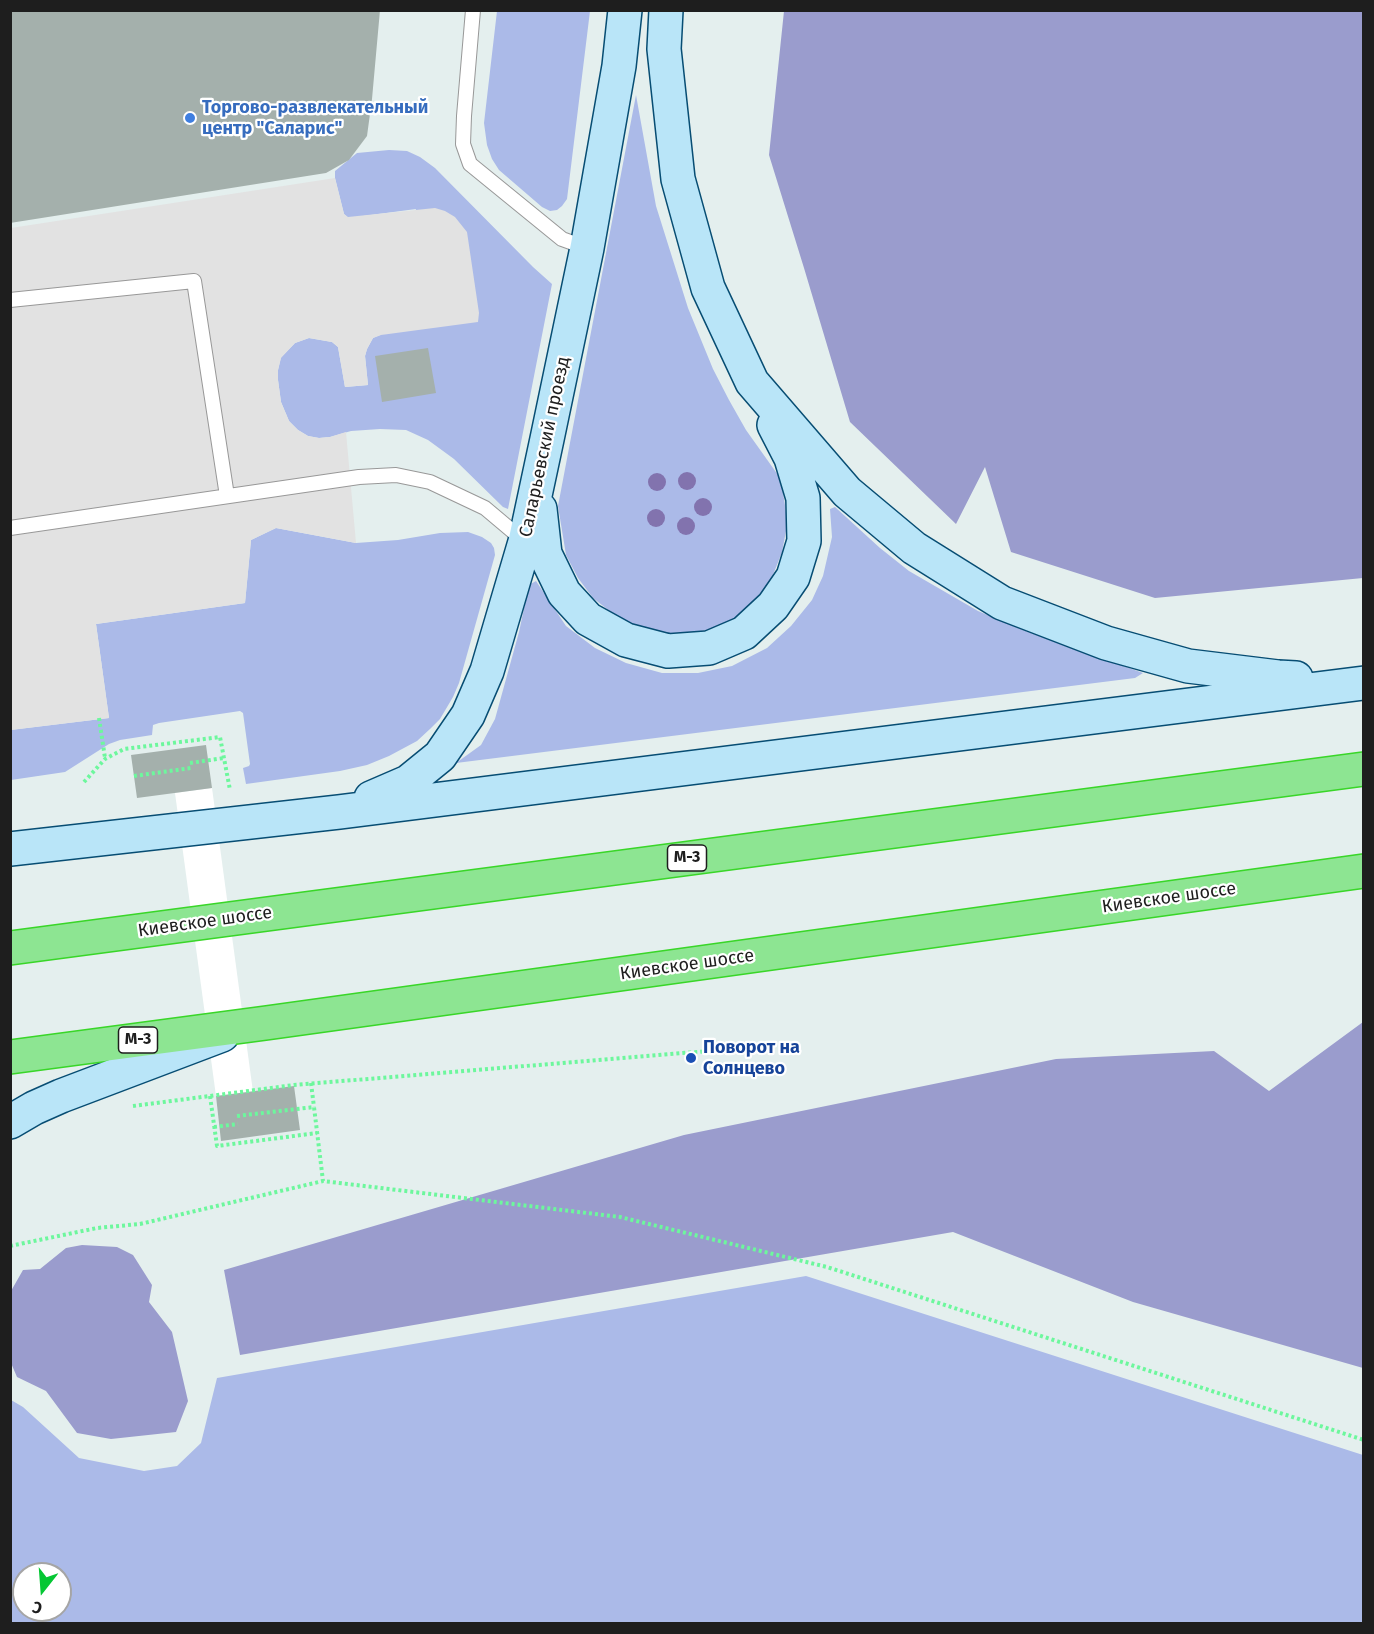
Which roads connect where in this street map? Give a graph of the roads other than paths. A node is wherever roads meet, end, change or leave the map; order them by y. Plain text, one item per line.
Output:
1 (473, 10) edge
2 (625, 10) edge
3 (666, 10) edge
4 (586, 248) junction
5 (10, 300) edge
6 (752, 382) junction
7 (547, 439) junction
8 (227, 496) junction
9 (10, 528) edge
10 (525, 542) junction
11 (1364, 681) edge
12 (1364, 768) edge
13 (339, 812) junction
14 (10, 849) edge
15 (1364, 872) edge
16 (10, 948) edge
17 (266, 1023) junction
18 (10, 1057) edge
19 (10, 1122) edge

1 - 4 lane
2 - 4 street, Саларьевский проезд
3 - 6 street
4 - 7 street, Саларьевский проезд
5 - 8 lane
6 - 7 street
6 - 11 street
7 - 10 street, Саларьевский проезд
8 - 9 lane
8 - 10 lane
10 - 13 street, Саларьевский проезд
11 - 13 street
12 - 16 highway, Киевское шоссе / М-3
13 - 14 street
15 - 17 highway, Киевское шоссе / М-3
17 - 18 highway, Киевское шоссе / М-3
17 - 19 street

